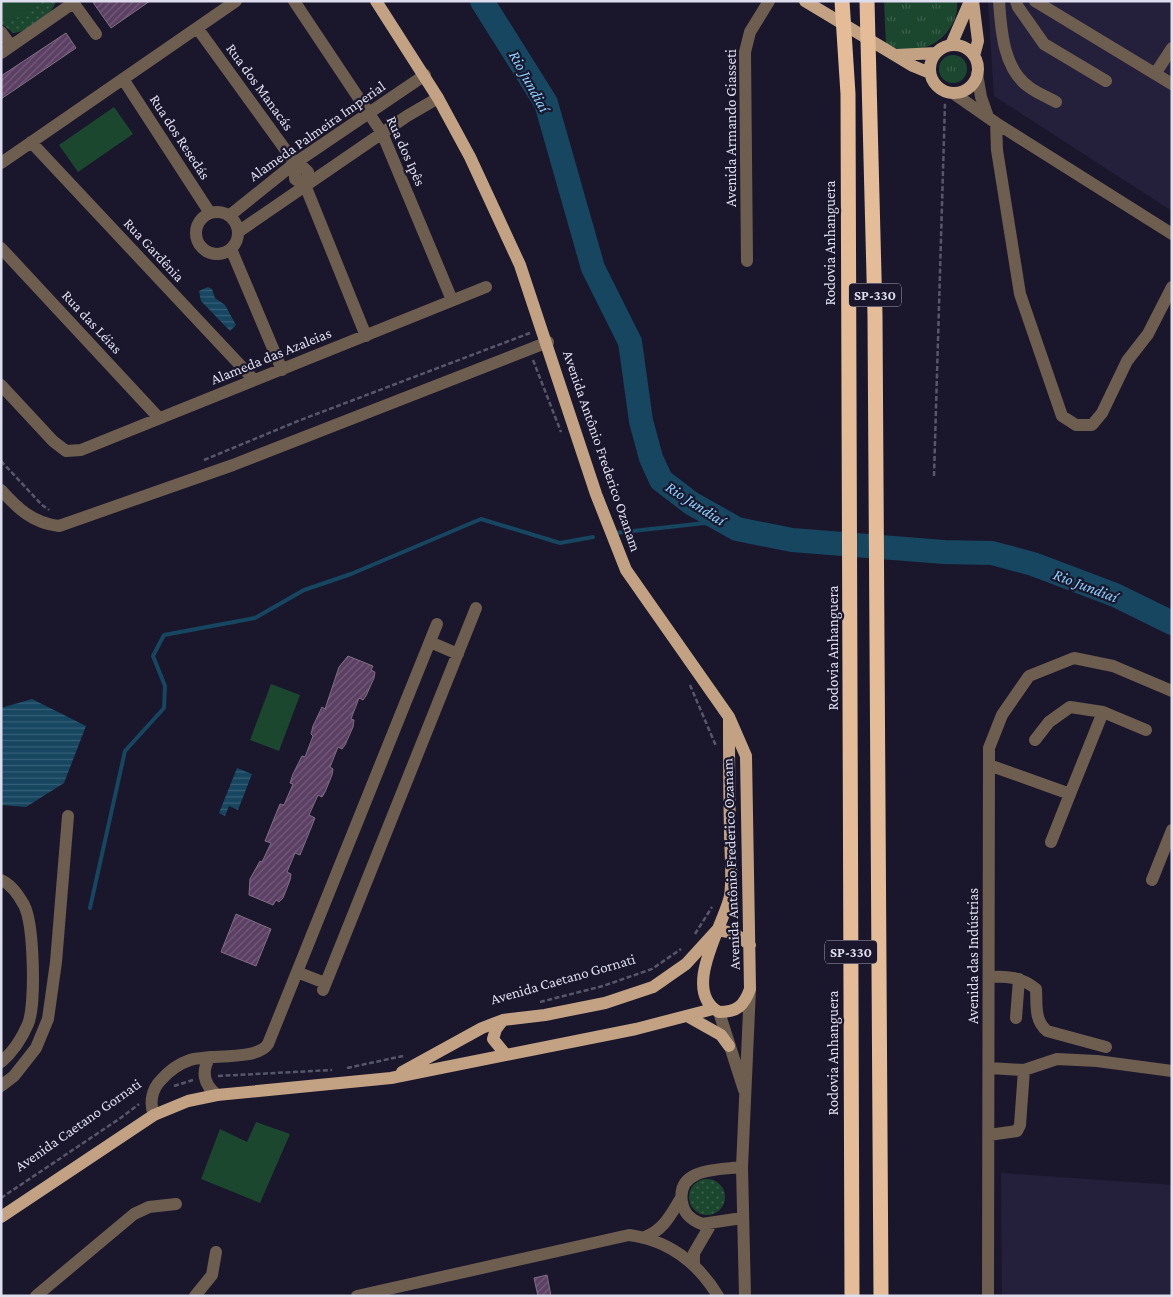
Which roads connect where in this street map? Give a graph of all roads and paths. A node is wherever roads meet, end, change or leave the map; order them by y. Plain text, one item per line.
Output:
1 (236, 1) edge
2 (294, 1) edge
3 (376, 1) edge
4 (769, 1) edge
5 (805, 1) edge
6 (842, 1) edge
7 (971, 1) edge
8 (999, 1) edge
9 (1016, 1) edge
10 (1035, 1) edge
11 (73, 2) edge
12 (868, 4) edge
13 (198, 29) junction
14 (1, 32) edge
15 (96, 34) dead end
16 (951, 45) junction
17 (1172, 48) edge
18 (6, 50) edge
19 (936, 53) junction
20 (896, 55) junction
21 (974, 56) junction
22 (930, 73) junction
23 (978, 74) junction
24 (1154, 74) junction
25 (426, 75) junction
26 (123, 79) junction
27 (1106, 81) dead end
28 (1172, 84) edge
29 (950, 93) junction
30 (438, 98) junction
31 (1056, 102) dead end
32 (371, 113) junction
33 (992, 120) junction
34 (382, 133) junction
35 (31, 142) junction
36 (1, 163) edge
37 (295, 163) junction
38 (305, 185) junction
39 (210, 213) junction
40 (229, 216) junction
41 (238, 232) junction
42 (1172, 234) edge
43 (1, 248) edge
44 (231, 249) junction
45 (747, 261) dead end
46 (486, 287) dead end
47 (1172, 287) edge
48 (452, 300) junction
49 (542, 328) junction
50 (366, 336) junction
51 (523, 336) junction
52 (548, 342) junction
53 (528, 349) junction
54 (282, 370) junction
55 (254, 380) junction
56 (1, 385) edge
57 (159, 418) junction
58 (564, 440) dead end
59 (1, 461) edge
60 (199, 462) dead end
61 (934, 476) dead end
62 (1, 490) edge
63 (50, 510) dead end
64 (476, 608) dead end
65 (437, 624) dead end
66 (430, 642) junction
67 (458, 654) junction
68 (690, 684) dead end
69 (1172, 691) edge
70 (1102, 712) junction
71 (729, 717) junction
72 (1146, 730) dead end
73 (1036, 740) dead end
74 (716, 747) dead end
75 (989, 765) junction
76 (1070, 794) junction
77 (68, 816) dead end
78 (1172, 830) edge
79 (1051, 842) dead end
80 (730, 843) junction
81 (748, 848) junction
82 (1, 880) edge
83 (1152, 880) dead end
84 (714, 903) dead end
85 (718, 930) junction
86 (690, 940) dead end
87 (750, 945) junction
88 (685, 946) dead end
89 (298, 972) junction
90 (990, 977) junction
91 (1019, 979) junction
92 (750, 989) junction
93 (537, 1002) dead end
94 (716, 1010) junction
95 (689, 1017) junction
96 (1016, 1018) dead end
97 (503, 1020) junction
98 (729, 1046) junction
99 (1106, 1047) dead end
100 (407, 1055) dead end
101 (506, 1055) junction
102 (210, 1057) junction
103 (1, 1062) edge
104 (989, 1068) junction
105 (344, 1069) dead end
106 (335, 1070) dead end
107 (1024, 1070) junction
108 (1172, 1071) edge
109 (204, 1077) junction
110 (391, 1078) junction
111 (1, 1086) edge
112 (154, 1091) junction
113 (217, 1095) junction
114 (746, 1097) junction
115 (154, 1116) junction
116 (989, 1135) junction
117 (742, 1167) junction
118 (1, 1198) edge
119 (681, 1198) junction
120 (176, 1204) dead end
121 (1, 1217) edge
122 (742, 1218) junction
123 (710, 1224) junction
124 (645, 1237) junction
125 (216, 1252) dead end
126 (694, 1263) junction
127 (36, 1296) edge
128 (195, 1296) edge
129 (357, 1296) edge
130 (718, 1296) edge
131 (745, 1296) edge
132 (852, 1296) edge
133 (881, 1296) edge
134 (988, 1296) edge

1 - 13 street
2 - 32 street, Rua dos Ipês
3 - 25 main road, Avenida Antônio Frederico Ozanam
4 - 45 street, Avenida Armando Giasseti
5 - 20 main road
6 - 132 highway, Rodovia Anhanguera / SP-330
7 - 16 main road
7 - 21 main road
8 - 31 street
9 - 27 street
10 - 24 street
11 - 15 street
11 - 18 street
12 - 133 highway, SP-330
13 - 26 street
13 - 37 street, Rua dos Manacás
14 - 18 street
16 - 19 main road
16 - 21 main road
17 - 24 street
19 - 20 main road
19 - 22 main road
20 - 22 main road
21 - 23 main road
22 - 29 main road
23 - 29 main road
23 - 33 street
24 - 28 street
25 - 30 main road, Avenida Antônio Frederico Ozanam
25 - 32 street, Alameda Palmeira Imperial
26 - 35 street
26 - 39 street, Rua dos Resedás
29 - 33 street
29 - 61 path
30 - 34 street
30 - 49 main road, Avenida Antônio Frederico Ozanam
32 - 34 street, Rua dos Ipês
32 - 37 street, Alameda Palmeira Imperial
33 - 42 street
33 - 47 street
34 - 38 street
34 - 48 street, Rua dos Ipês
35 - 36 street
35 - 55 street, Rua Gardênia
37 - 38 street, Rua dos Manacás
37 - 40 street, Alameda Palmeira Imperial
38 - 41 street
38 - 50 street, Rua dos Manacás
39 - 40 street
39 - 44 street
40 - 41 street
41 - 44 street
43 - 57 street, Rua das Léias
44 - 54 street
46 - 48 street, Alameda das Azaleias
48 - 50 street, Alameda das Azaleias
49 - 51 path
49 - 52 main road, Avenida Antônio Frederico Ozanam
50 - 54 street, Alameda das Azaleias
51 - 53 path
51 - 60 path
52 - 53 street
52 - 71 main road, Avenida Antônio Frederico Ozanam
53 - 58 path
53 - 62 street
54 - 55 street, Alameda das Azaleias
55 - 57 street, Alameda das Azaleias
56 - 57 street, Alameda das Azaleias
59 - 63 path
64 - 67 street
65 - 66 street
66 - 67 street
66 - 89 street
67 - 89 street
68 - 74 path
69 - 75 street, Avenida das Indústrias
70 - 72 street
70 - 73 street
70 - 76 street
71 - 80 main road
71 - 81 main road, Avenida Antônio Frederico Ozanam
75 - 76 street
75 - 90 street, Avenida das Indústrias
76 - 79 street
77 - 111 street
78 - 83 street
80 - 81 main road
80 - 85 main road
81 - 87 main road, Avenida Antônio Frederico Ozanam
82 - 103 street
84 - 86 path
85 - 87 main road
85 - 94 main road
85 - 97 main road
87 - 92 main road, Avenida Antônio Frederico Ozanam
88 - 93 path, Avenida Caetano Gornati
89 - 102 street
90 - 91 street
90 - 104 street, Avenida das Indústrias
91 - 96 street
91 - 99 street
92 - 94 main road
92 - 114 street, Avenida Antônio Frederico Ozanam
94 - 95 main road
94 - 98 street, Avenida Antônio Frederico Ozanam
95 - 98 main road
95 - 101 main road
97 - 101 main road
97 - 110 main road
98 - 114 street, Avenida Antônio Frederico Ozanam
100 - 105 path
101 - 110 main road
102 - 109 street
102 - 112 street
104 - 107 street
104 - 116 street, Avenida das Indústrias
106 - 109 path, Avenida Caetano Gornati
107 - 108 street
107 - 116 street
109 - 112 path, Avenida Caetano Gornati
109 - 113 street
110 - 113 main road
112 - 115 street
112 - 118 path, Avenida Caetano Gornati
113 - 115 main road
114 - 117 street, Avenida Antônio Frederico Ozanam
115 - 121 main road
116 - 134 street, Avenida das Indústrias
117 - 119 street
117 - 122 street, Avenida Antônio Frederico Ozanam
119 - 123 street
119 - 124 street
120 - 127 street
122 - 123 street
122 - 131 street, Avenida Antônio Frederico Ozanam
123 - 126 street
124 - 126 street
124 - 129 street
125 - 128 street
126 - 130 street

